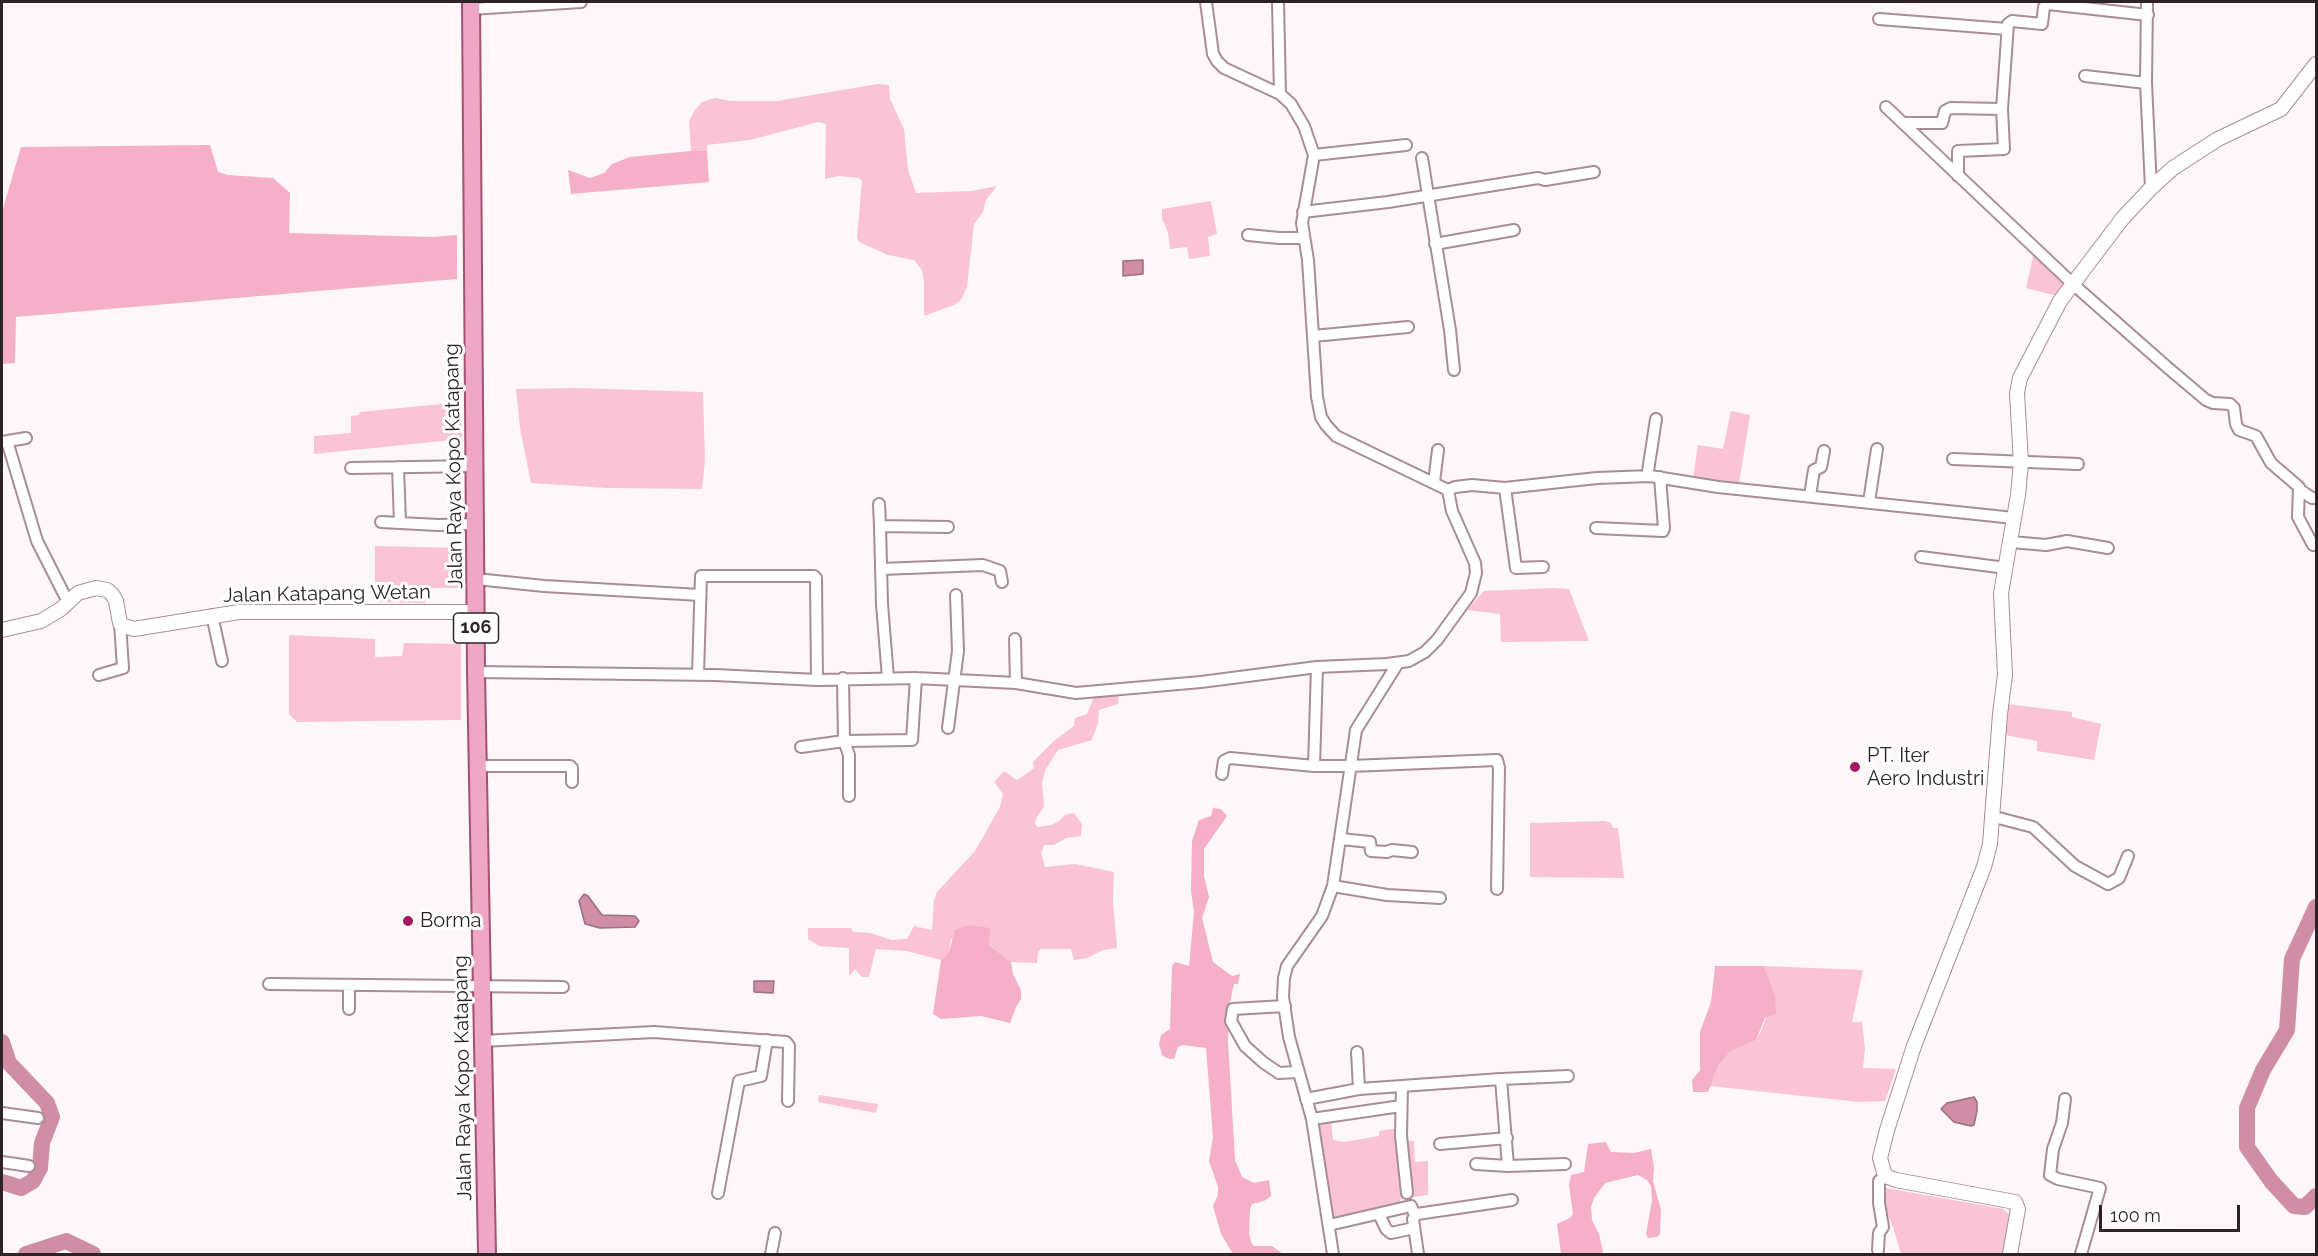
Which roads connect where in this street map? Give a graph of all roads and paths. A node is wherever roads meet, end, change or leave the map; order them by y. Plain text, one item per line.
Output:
1 (581, 2) edge
2 (1206, 2) edge
3 (1278, 2) edge
4 (2147, 2) edge
5 (471, 5) edge
6 (2148, 15) junction
7 (1880, 19) dead end
8 (2007, 29) junction
9 (2316, 64) edge
10 (2085, 76) dead end
11 (2146, 83) junction
12 (1280, 94) junction
13 (1886, 107) dead end
14 (2002, 110) junction
15 (1903, 123) junction
16 (1406, 145) dead end
17 (1314, 155) junction
18 (1422, 158) dead end
19 (1594, 172) dead end
20 (1958, 176) junction
21 (2151, 188) junction
22 (1428, 195) junction
23 (1303, 212) junction
24 (1514, 230) dead end
25 (1248, 235) dead end
26 (1304, 238) junction
27 (1435, 244) junction
28 (2074, 285) junction
29 (1408, 327) dead end
30 (1313, 336) junction
31 (1454, 370) dead end
32 (1656, 419) dead end
33 (26, 438) dead end
34 (4, 441) edge
35 (1878, 449) dead end
36 (1438, 450) dead end
37 (1824, 451) dead end
38 (1953, 459) dead end
39 (2020, 463) junction
40 (2078, 464) dead end
41 (475, 466) junction
42 (398, 467) junction
43 (351, 468) dead end
44 (1655, 476) junction
45 (1434, 482) junction
46 (1505, 488) junction
47 (2300, 489) junction
48 (1448, 490) junction
49 (1810, 496) junction
50 (2316, 498) edge
51 (1869, 502) junction
52 (879, 504) dead end
53 (2014, 518) junction
54 (381, 522) dead end
55 (400, 523) junction
56 (477, 524) junction
57 (880, 526) junction
58 (948, 527) dead end
59 (1596, 528) dead end
60 (2011, 542) junction
61 (2313, 545) dead end
62 (2108, 548) dead end
63 (1921, 557) dead end
64 (1544, 567) dead end
65 (2006, 568) junction
66 (881, 569) junction
67 (476, 579) junction
68 (1002, 582) dead end
69 (700, 595) junction
70 (956, 595) dead end
71 (68, 602) junction
72 (476, 612) junction
73 (212, 615) junction
74 (120, 623) junction
75 (3, 626) edge
76 (1015, 639) dead end
77 (222, 661) dead end
78 (1398, 663) junction
79 (1317, 667) junction
80 (476, 672) junction
81 (698, 674) junction
82 (99, 675) dead end
83 (843, 678) junction
84 (888, 678) junction
85 (916, 678) junction
86 (817, 680) junction
87 (953, 681) junction
88 (1016, 683) junction
89 (948, 728) dead end
90 (844, 741) junction
91 (801, 747) dead end
92 (478, 766) junction
93 (1314, 766) junction
94 (1351, 766) junction
95 (1222, 774) dead end
96 (572, 782) dead end
97 (849, 796) dead end
98 (1991, 816) junction
99 (1341, 840) junction
100 (1413, 852) dead end
101 (2128, 856) dead end
102 (1333, 886) junction
103 (1497, 889) dead end
104 (1440, 898) dead end
105 (269, 984) dead end
106 (349, 986) junction
107 (563, 987) dead end
108 (482, 988) junction
109 (1285, 1006) junction
110 (349, 1009) dead end
111 (768, 1040) junction
112 (482, 1041) junction
113 (1357, 1052) dead end
114 (1297, 1071) junction
115 (1568, 1076) dead end
116 (1501, 1079) junction
117 (1402, 1086) junction
118 (1359, 1089) junction
119 (1306, 1099) junction
120 (2065, 1099) dead end
121 (788, 1101) dead end
122 (1401, 1106) junction
123 (2, 1113) edge
124 (38, 1119) dead end
125 (1312, 1119) junction
126 (1508, 1138) junction
127 (1440, 1144) dead end
128 (2, 1162) edge
129 (1476, 1164) dead end
130 (1565, 1164) dead end
131 (29, 1166) dead end
132 (1508, 1166) junction
133 (1885, 1176) junction
134 (718, 1193) dead end
135 (1407, 1193) dead end
136 (1512, 1200) dead end
137 (1379, 1214) junction
138 (1415, 1215) junction
139 (1329, 1225) junction
140 (1414, 1228) junction
141 (775, 1233) dead end
142 (1878, 1250) dead end
143 (487, 1254) edge
144 (771, 1254) edge
145 (1333, 1254) edge
146 (1418, 1254) edge
147 (2010, 1254) edge
148 (2082, 1254) edge

1 - 5 street
2 - 12 street
3 - 12 street
4 - 6 street
5 - 41 main road, Jalan Raya Kopo Katapang / 106
6 - 8 street
6 - 11 street
7 - 8 street
8 - 14 street
9 - 21 street
10 - 11 street
11 - 21 street
12 - 17 street
13 - 15 street
14 - 15 street
14 - 20 street
15 - 20 street
16 - 17 street
17 - 23 street
18 - 22 street
19 - 22 street
20 - 28 street
21 - 28 street
22 - 23 street
22 - 27 street
23 - 26 street
24 - 27 street
25 - 26 street
26 - 30 street
27 - 31 street
28 - 39 street
28 - 47 street
29 - 30 street
30 - 45 street
32 - 44 street
33 - 34 street
34 - 71 street
35 - 51 street
36 - 45 street
37 - 49 street
38 - 39 street
39 - 40 street
39 - 53 street
41 - 42 street
41 - 56 main road, Jalan Raya Kopo Katapang / 106
42 - 43 street
42 - 55 street
44 - 46 street
44 - 49 street
44 - 59 street
45 - 48 street
46 - 48 street
46 - 64 street
47 - 50 street
47 - 61 street
48 - 78 street
49 - 51 street
51 - 53 street
52 - 57 street
53 - 60 street
54 - 55 street
55 - 56 street
56 - 67 main road, Jalan Raya Kopo Katapang / 106
57 - 58 street
57 - 66 street
60 - 62 street
60 - 65 street
63 - 65 street
65 - 98 street
66 - 68 street
66 - 84 street
67 - 69 street
67 - 72 main road, Jalan Raya Kopo Katapang / 106
69 - 81 street
69 - 86 street
70 - 87 street
71 - 74 street
71 - 75 street
72 - 73 street, Jalan Katapang Wetan
72 - 80 main road, Jalan Raya Kopo Katapang / 106
73 - 74 street, Jalan Katapang Wetan
73 - 77 street
74 - 82 street
76 - 88 street
78 - 79 street
78 - 94 street
79 - 88 street
79 - 93 street
80 - 81 street
80 - 92 main road, Jalan Raya Kopo Katapang / 106
81 - 86 street
83 - 84 street
83 - 86 street
83 - 90 street
84 - 85 street
85 - 87 street
85 - 90 street
87 - 88 street
87 - 89 street
90 - 91 street
90 - 97 street
92 - 96 street
92 - 108 main road, Jalan Raya Kopo Katapang / 106
93 - 94 street
93 - 95 street
94 - 99 street
94 - 103 street
98 - 101 street
98 - 133 street
99 - 100 street
99 - 102 street
102 - 104 street
102 - 109 street
105 - 106 street
106 - 108 street
106 - 110 street
107 - 108 street
108 - 112 main road, Jalan Raya Kopo Katapang / 106
109 - 114 street
109 - 114 street
111 - 112 street
111 - 121 street
111 - 134 street
112 - 143 main road, Jalan Raya Kopo Katapang / 106
113 - 118 street
114 - 119 street
115 - 116 street
116 - 117 street
116 - 126 street
117 - 118 street
117 - 122 street
118 - 119 street
119 - 125 street
120 - 148 street
122 - 125 street
122 - 135 street
123 - 124 street
125 - 139 street
126 - 127 street
126 - 132 street
128 - 131 street
129 - 132 street
130 - 132 street
133 - 142 street
133 - 147 street
136 - 138 street
137 - 138 street
137 - 139 street
137 - 140 street
138 - 140 street
139 - 145 street
140 - 146 street
141 - 144 street

